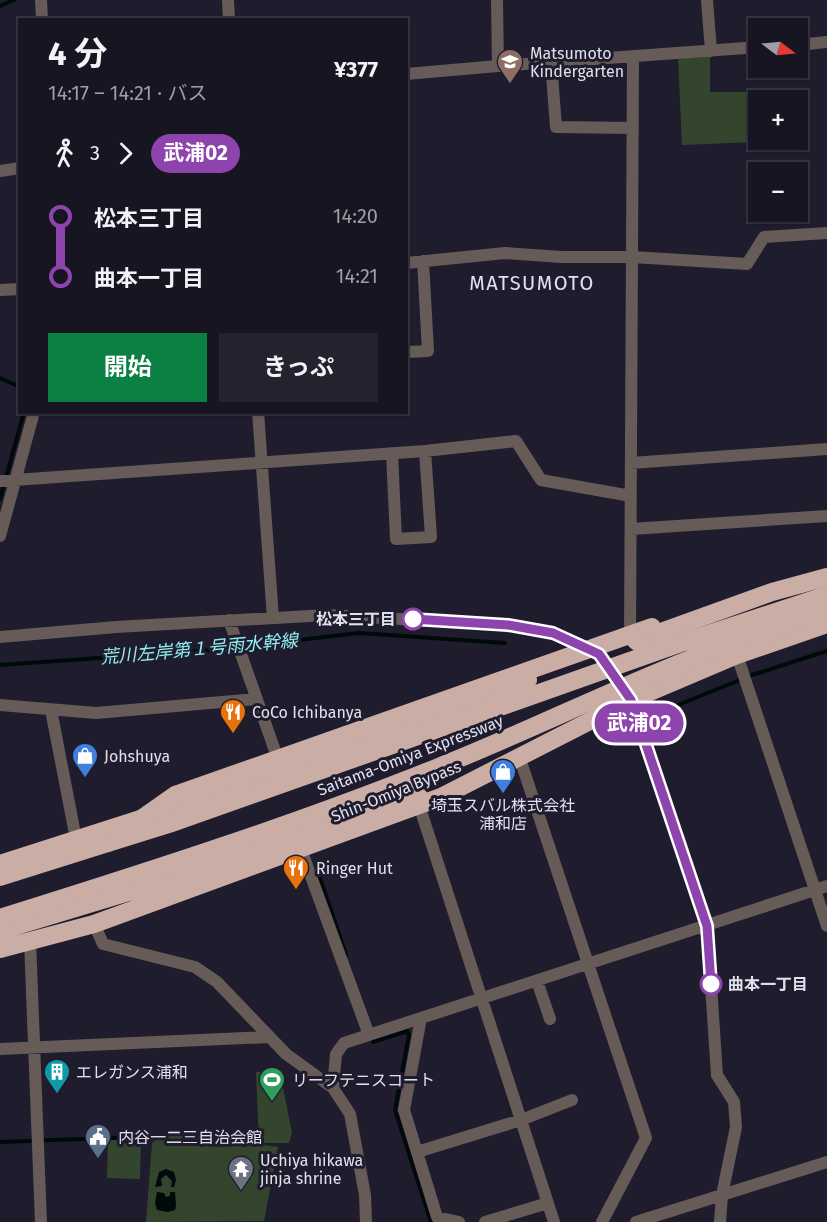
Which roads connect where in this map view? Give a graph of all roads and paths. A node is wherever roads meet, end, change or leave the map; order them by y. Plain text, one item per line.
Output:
1 (41, 0) edge
2 (228, 0) edge
3 (497, 0) edge
4 (707, 0) edge
5 (42, 18) edge
6 (230, 18) edge
7 (827, 42) edge
8 (808, 44) edge
9 (748, 48) edge
10 (711, 51) junction
11 (633, 56) junction
12 (551, 62) junction
13 (498, 66) junction
14 (408, 74) edge
15 (633, 128) junction
16 (18, 168) edge
17 (0, 171) edge
18 (827, 233) edge
19 (633, 257) junction
20 (423, 261) junction
21 (408, 263) edge
22 (18, 289) edge
23 (0, 290) edge
24 (408, 352) edge
25 (33, 414) edge
26 (258, 414) edge
27 (827, 449) edge
28 (425, 451) junction
29 (392, 453) junction
30 (261, 462) junction
31 (631, 463) junction
32 (8, 481) edge
33 (631, 496) junction
34 (827, 516) edge
35 (631, 529) junction
36 (0, 536) edge
37 (827, 577) edge
38 (772, 592) junction
39 (827, 595) edge
40 (827, 612) edge
41 (273, 618) junction
42 (229, 620) junction
43 (827, 624) edge
44 (553, 633) junction
45 (0, 637) edge
46 (630, 643) junction
47 (599, 654) junction
48 (736, 655) junction
49 (539, 676) junction
50 (256, 699) junction
51 (631, 700) junction
52 (0, 705) edge
53 (51, 710) junction
54 (520, 759) junction
55 (281, 769) junction
56 (441, 797) junction
57 (419, 805) junction
58 (76, 839) junction
59 (108, 843) junction
60 (302, 849) junction
61 (0, 864) edge
62 (0, 877) edge
63 (821, 888) edge
64 (0, 918) edge
65 (94, 924) junction
66 (707, 926) junction
67 (827, 926) edge
68 (0, 931) edge
69 (30, 941) junction
70 (0, 949) edge
71 (588, 964) junction
72 (537, 981) junction
73 (482, 999) junction
74 (421, 1018) junction
75 (550, 1019) dead end
76 (369, 1035) junction
77 (269, 1037) junction
78 (34, 1047) junction
79 (0, 1049) edge
80 (333, 1088) junction
81 (572, 1101) dead end
82 (521, 1120) junction
83 (417, 1152) junction
84 (827, 1162) edge
85 (722, 1195) junction
86 (548, 1203) junction
87 (41, 1222) edge
88 (366, 1222) edge
89 (459, 1222) edge
90 (485, 1222) edge
91 (554, 1222) edge
92 (602, 1222) edge
93 (636, 1222) edge
94 (720, 1222) edge

1 - 5 street
2 - 6 street
3 - 13 street
4 - 10 street
7 - 8 street
9 - 10 street
10 - 11 street
11 - 12 street
11 - 15 street
12 - 13 street
12 - 15 street
13 - 14 street
15 - 19 street
16 - 17 street
18 - 19 street
19 - 20 street
19 - 31 street
20 - 21 street
20 - 24 street
22 - 23 street
25 - 32 street
26 - 30 street
27 - 31 street
28 - 29 street
28 - 29 street
28 - 33 street
29 - 30 street
30 - 32 street
30 - 41 street
31 - 33 street
32 - 36 street
33 - 35 street
34 - 35 street
35 - 46 street
37 - 38 highway
38 - 46 highway
38 - 59 highway, bridge
39 - 59 highway, Saitama-Omiya Expressway, bridge
40 - 64 highway, Saitama-Omiya Expressway, bridge
41 - 42 street
41 - 44 street
42 - 45 street
42 - 50 street
43 - 48 highway, Shin-Omiya Bypass
44 - 47 street
44 - 49 street
46 - 47 highway
47 - 49 highway
47 - 51 street
48 - 51 highway, Shin-Omiya Bypass
48 - 63 street
49 - 55 highway
50 - 53 street
50 - 55 street
51 - 54 highway, Shin-Omiya Bypass
51 - 66 street
52 - 53 street
53 - 58 street
54 - 56 highway, Shin-Omiya Bypass
54 - 71 street
55 - 58 highway
56 - 57 highway, Shin-Omiya Bypass
56 - 68 highway
57 - 60 highway, Shin-Omiya Bypass
57 - 73 street
58 - 61 highway
59 - 62 highway, Saitama-Omiya Expressway
60 - 65 highway, Shin-Omiya Bypass
60 - 76 street
63 - 66 street
63 - 67 street
65 - 69 highway, Shin-Omiya Bypass
65 - 77 street
66 - 71 street
66 - 85 street
69 - 70 highway, Shin-Omiya Bypass
69 - 78 street
71 - 72 street
71 - 92 street
72 - 73 street
72 - 75 street
73 - 74 street
73 - 82 street
74 - 76 street
74 - 83 street
76 - 80 street
77 - 78 street
77 - 80 street
78 - 79 street
78 - 87 street
80 - 88 street
81 - 82 street
82 - 83 street
82 - 86 street
83 - 89 street
84 - 85 street
85 - 93 street
85 - 94 street
86 - 90 street
86 - 91 street

